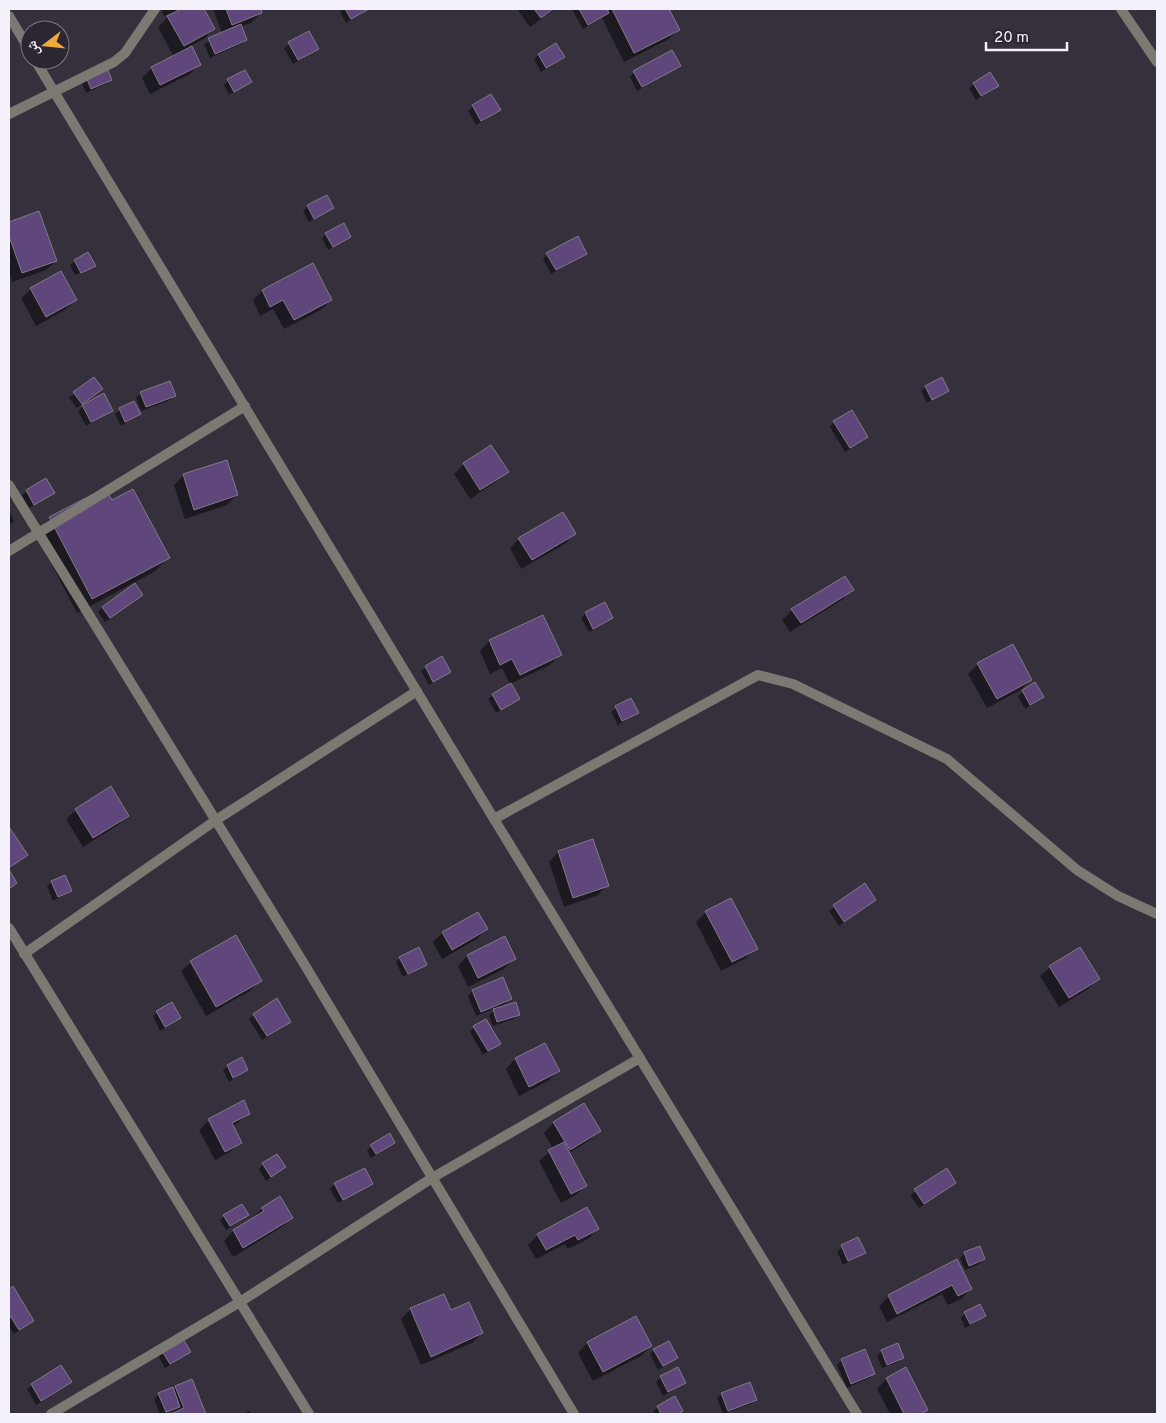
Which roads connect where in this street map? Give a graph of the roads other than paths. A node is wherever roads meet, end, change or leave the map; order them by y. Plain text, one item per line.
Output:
1 (156, 9) edge
2 (1121, 9) edge
3 (9, 16) edge
4 (20, 34) edge
5 (1157, 62) edge
6 (42, 70) edge
7 (54, 90) junction
8 (9, 114) edge
9 (245, 406) junction
10 (9, 485) edge
11 (38, 534) junction
12 (9, 550) edge
13 (417, 691) junction
14 (494, 819) junction
15 (216, 820) junction
16 (1157, 914) edge
17 (9, 928) edge
18 (13, 943) edge
19 (24, 954) junction
20 (640, 1058) junction
21 (432, 1178) junction
22 (240, 1302) junction
23 (51, 1414) edge
24 (309, 1414) edge
25 (574, 1414) edge
26 (857, 1414) edge

1 - 7 street
2 - 5 street
3 - 4 street
6 - 7 street
7 - 8 street
7 - 9 street
9 - 11 street
9 - 13 street
10 - 11 street
11 - 12 street
11 - 15 street
13 - 14 street
13 - 15 street
14 - 16 street
14 - 20 street
15 - 19 street
15 - 21 street
17 - 18 street
18 - 19 street
19 - 22 street
20 - 21 street
20 - 26 street
21 - 22 street
21 - 25 street
22 - 23 street
22 - 24 street

